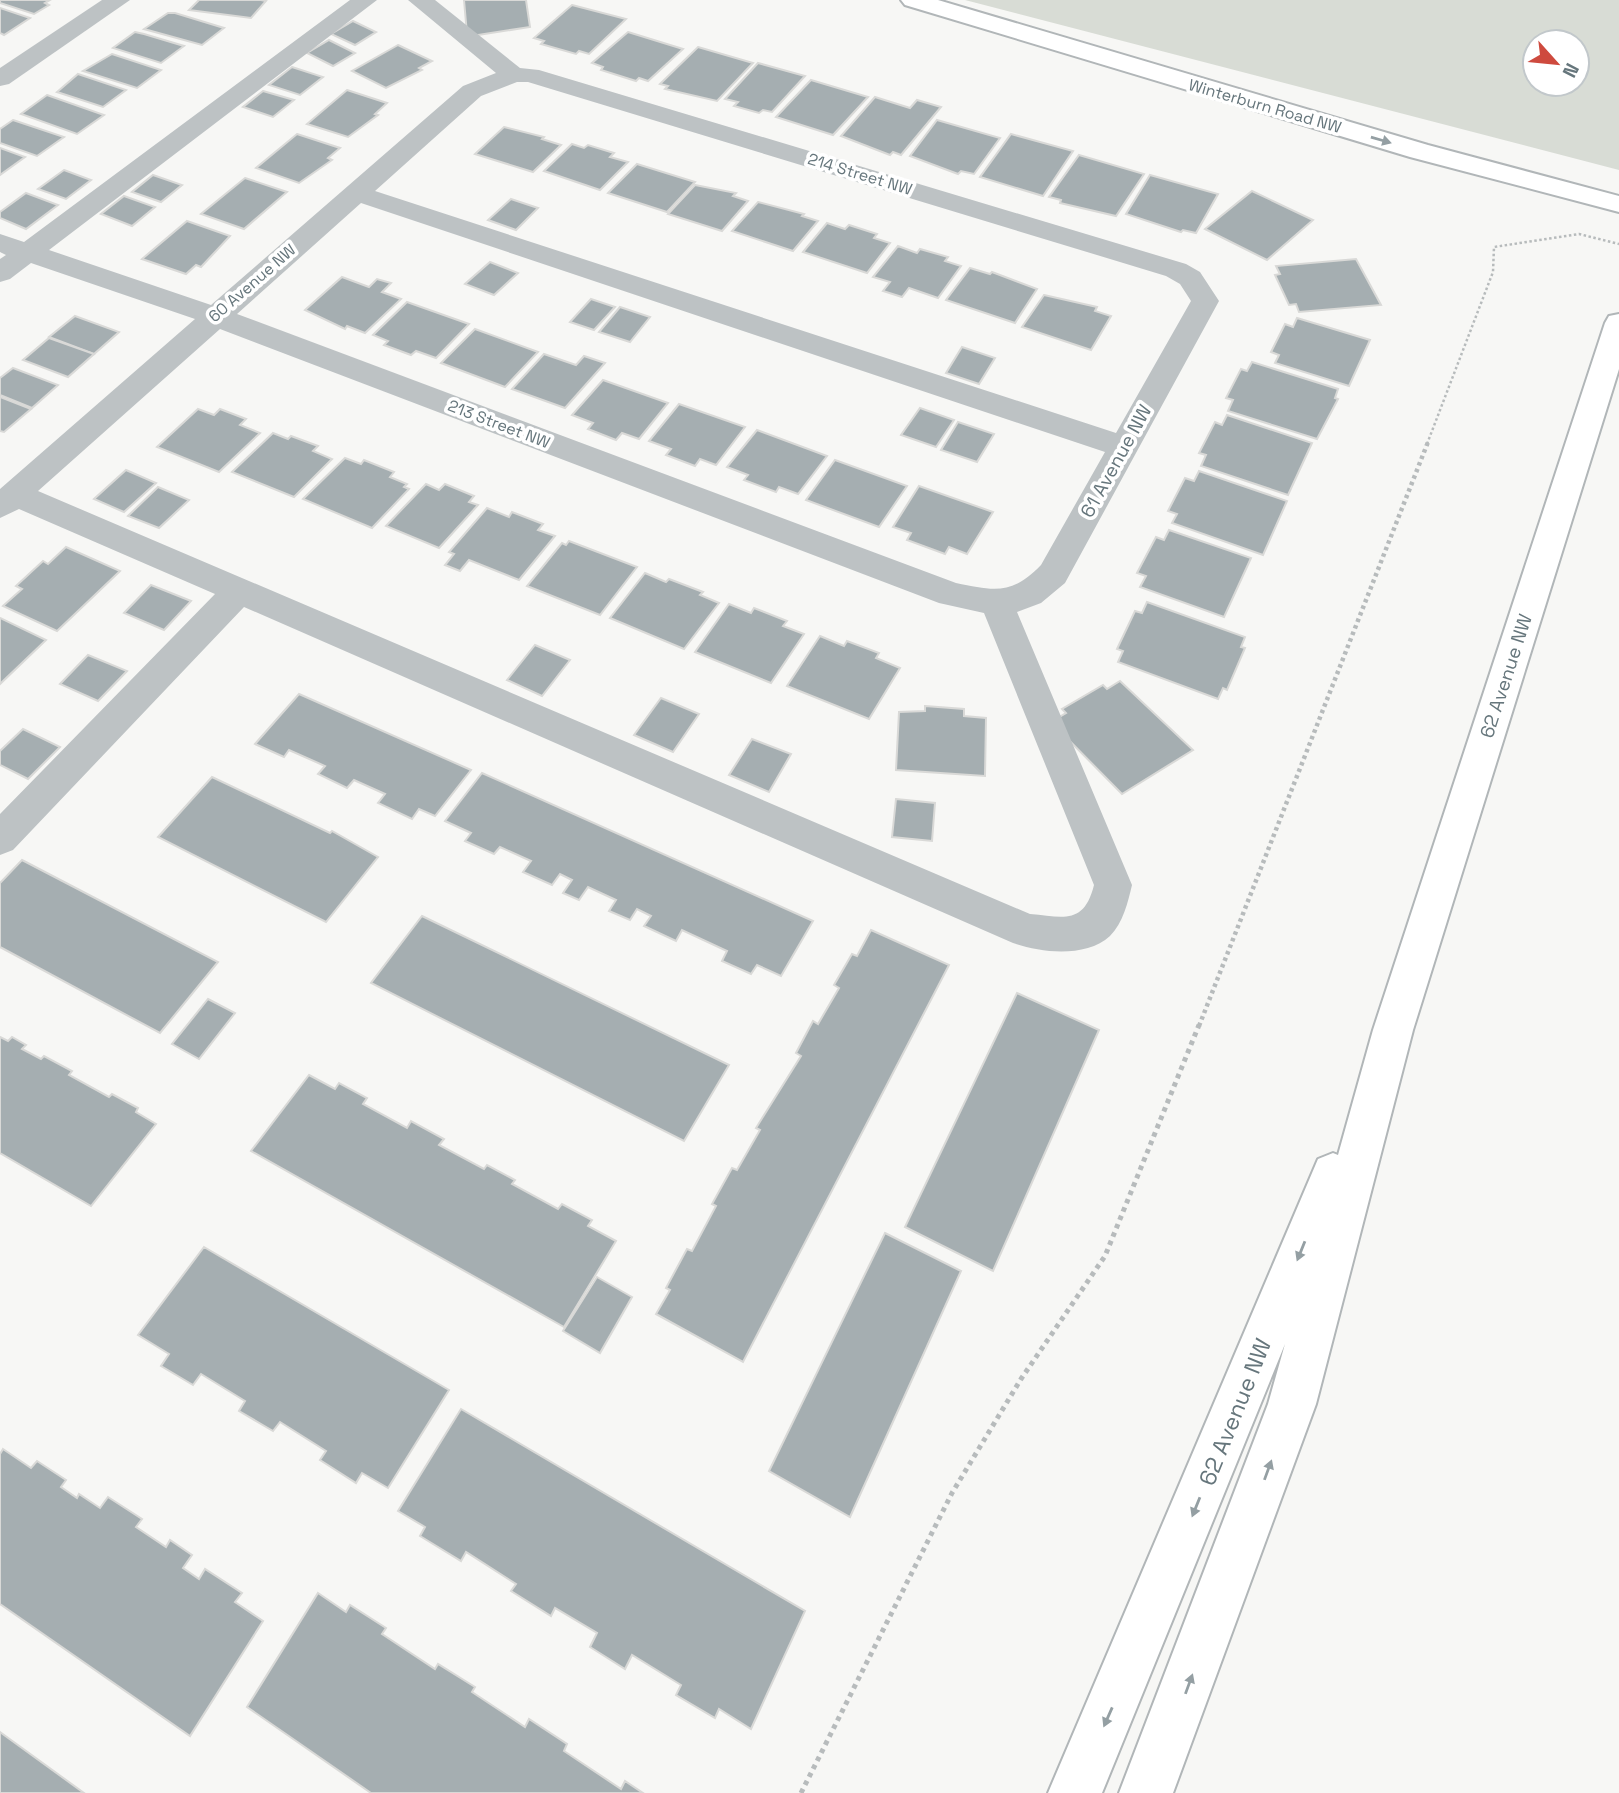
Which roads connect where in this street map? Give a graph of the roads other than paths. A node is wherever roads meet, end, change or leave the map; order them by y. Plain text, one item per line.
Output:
1 (118, 0) edge
2 (365, 0) edge
3 (420, 0) edge
4 (914, 0) edge
5 (514, 75) junction
6 (0, 79) edge
7 (1619, 180) edge
8 (356, 193) junction
9 (1619, 204) edge
10 (13, 247) edge
11 (0, 272) edge
12 (1199, 289) joint
13 (214, 316) junction
14 (1619, 323) edge
15 (1608, 381) edge
16 (1124, 447) junction
17 (7, 501) edge
18 (238, 592) junction
19 (997, 604) junction
20 (0, 839) edge
21 (1392, 1030) junction
22 (1075, 1793) edge
23 (1146, 1793) edge

1 - 6 street
2 - 10 street
3 - 5 street
4 - 7 main road, Winterburn Road NW
4 -> 9 main road, Winterburn Road NW
5 - 8 street, 60 Avenue NW
5 - 12 street, 214 Street NW
8 - 13 street, 60 Avenue NW
8 - 16 street
10 - 11 street
10 - 13 street, 213 Street NW
12 - 16 street, 61 Avenue NW
13 - 17 street, 60 Avenue NW
13 - 19 street, 213 Street NW
14 - 15 main road, 62 Avenue NW
15 - 21 main road, 62 Avenue NW
16 - 19 street, 61 Avenue NW
17 - 18 street
18 - 19 street
18 - 20 street
21 -> 22 main road, 62 Avenue NW
23 -> 21 main road, 62 Avenue NW

